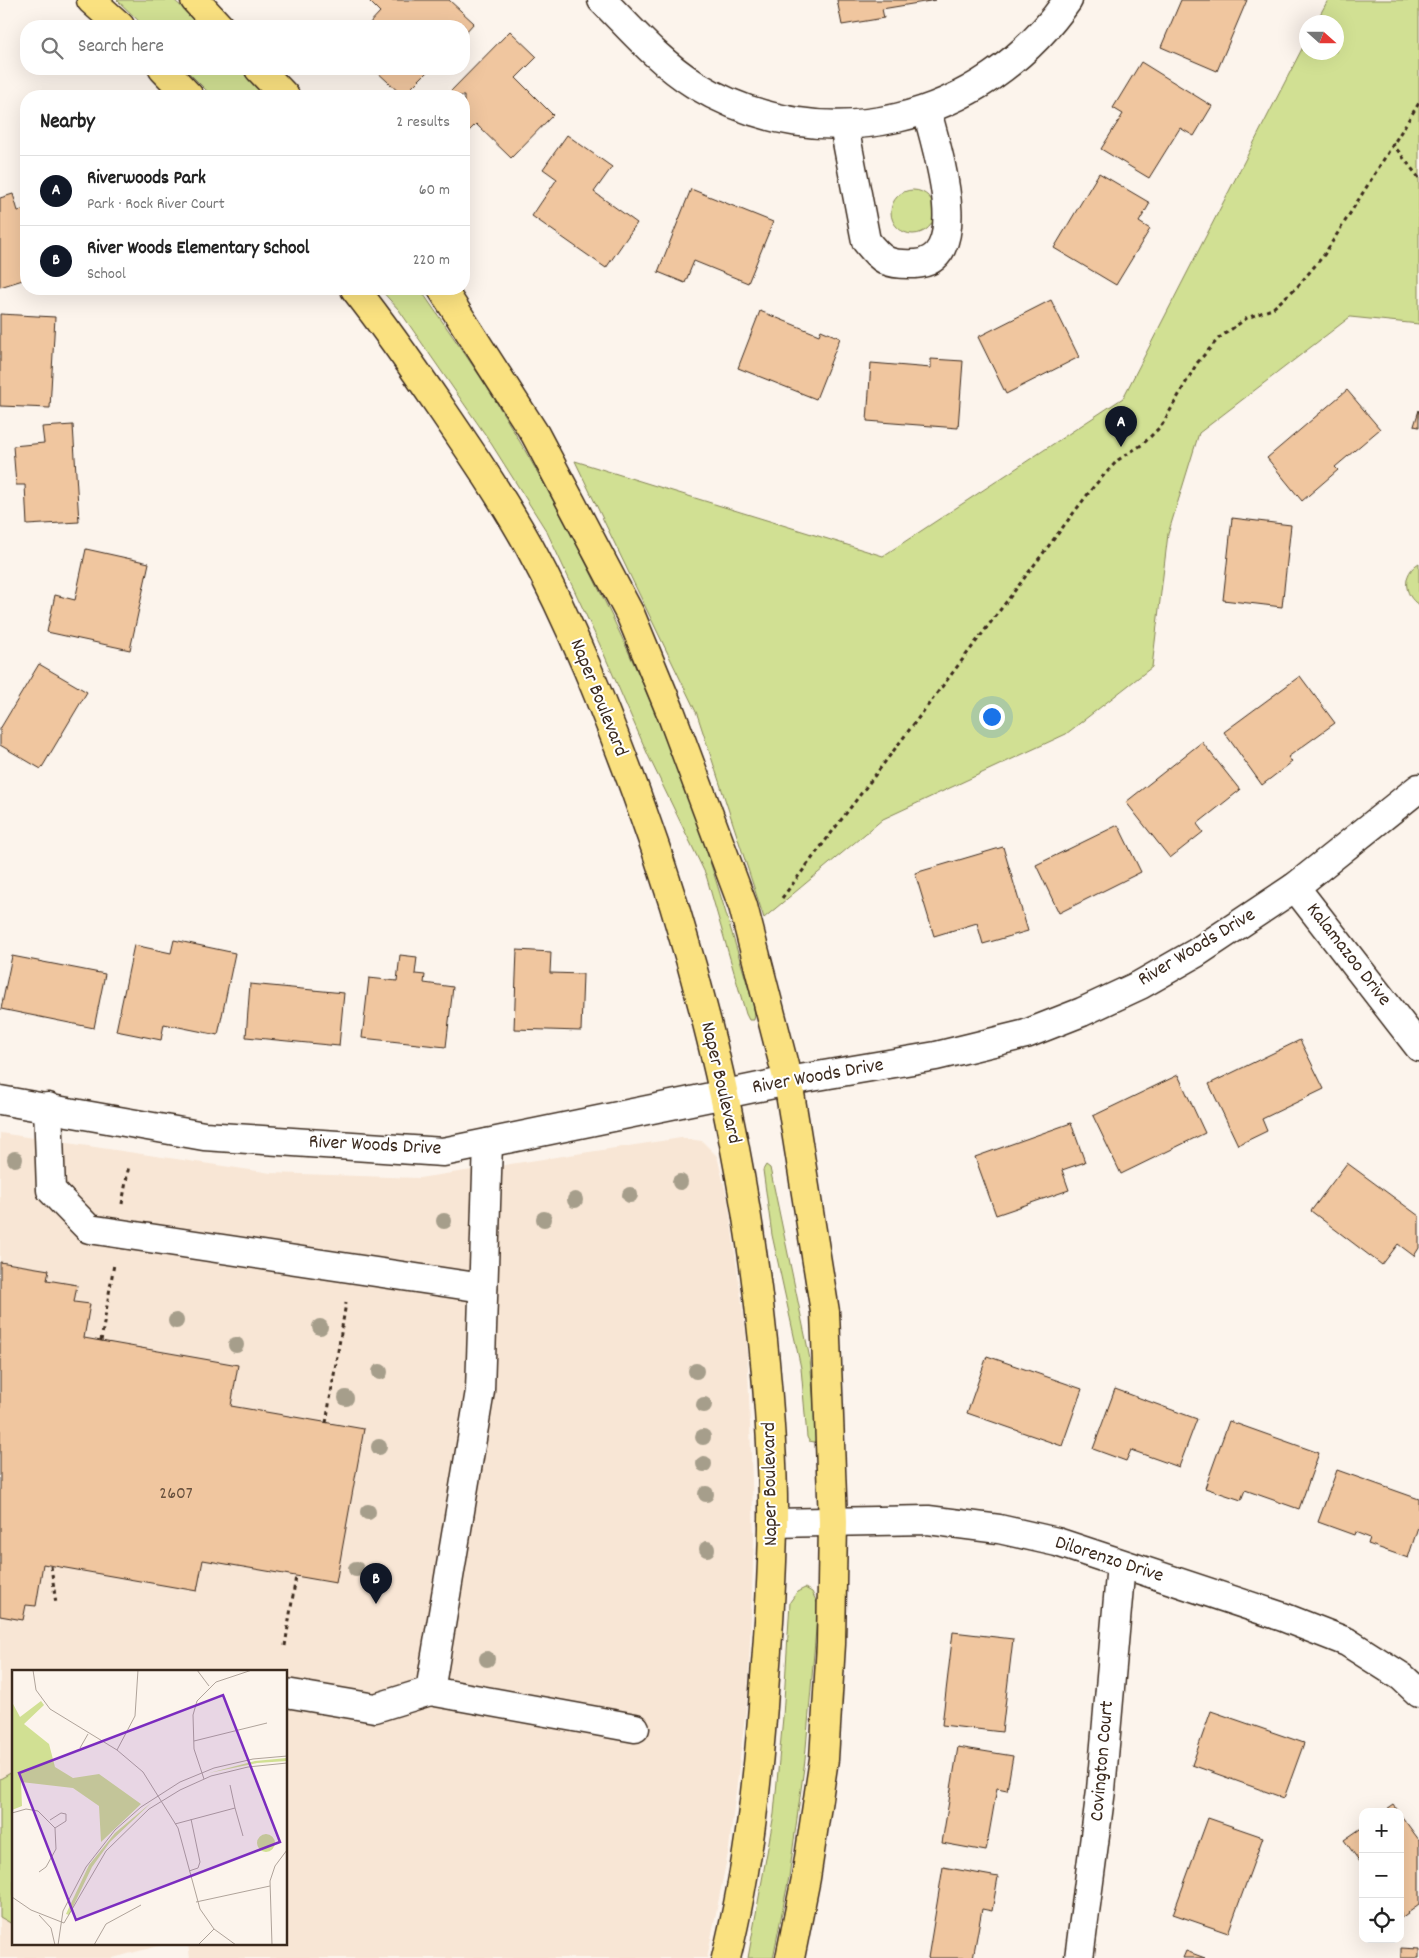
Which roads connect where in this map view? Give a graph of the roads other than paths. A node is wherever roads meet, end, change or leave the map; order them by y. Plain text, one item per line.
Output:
1 (91, 0) edge
2 (195, 0) edge
3 (602, 0) edge
4 (1068, 0) edge
5 (113, 20) edge
6 (213, 20) edge
7 (169, 75) edge
8 (266, 75) edge
9 (183, 90) edge
10 (279, 90) edge
11 (927, 111) junction
12 (844, 126) junction
13 (359, 295) edge
14 (446, 295) edge
15 (1419, 788) edge
16 (1295, 887) junction
17 (1419, 1047) edge
18 (788, 1081) junction
19 (724, 1094) junction
20 (0, 1100) edge
21 (48, 1108) junction
22 (488, 1143) junction
23 (483, 1288) junction
24 (833, 1522) junction
25 (773, 1524) junction
26 (1120, 1564) junction
27 (430, 1691) junction
28 (288, 1693) edge
29 (1419, 1693) edge
30 (636, 1728) dead end
31 (726, 1958) edge
32 (790, 1958) edge
33 (1079, 1958) edge

1 - 5 main road
2 - 6 main road
3 - 12 street
4 - 11 street
7 - 9 main road
8 - 10 main road
11 - 12 street
11 - 12 street
13 - 19 main road, Naper Boulevard
14 - 18 main road
15 - 16 street, River Woods Drive
16 - 17 street, Kalamazoo Drive
16 - 18 street, River Woods Drive
18 - 19 street, River Woods Drive
18 - 24 main road
19 - 22 street, River Woods Drive
19 - 25 main road, Naper Boulevard
20 - 21 street, River Woods Drive
21 - 22 street, River Woods Drive
21 - 23 street
22 - 23 street
23 - 27 street
24 - 25 street, Dilorenzo Drive
24 - 26 street, Dilorenzo Drive
24 - 32 main road
25 - 31 main road, Naper Boulevard
26 - 29 street, Dilorenzo Drive
26 - 33 street, Covington Court
27 - 28 street
27 - 30 street

